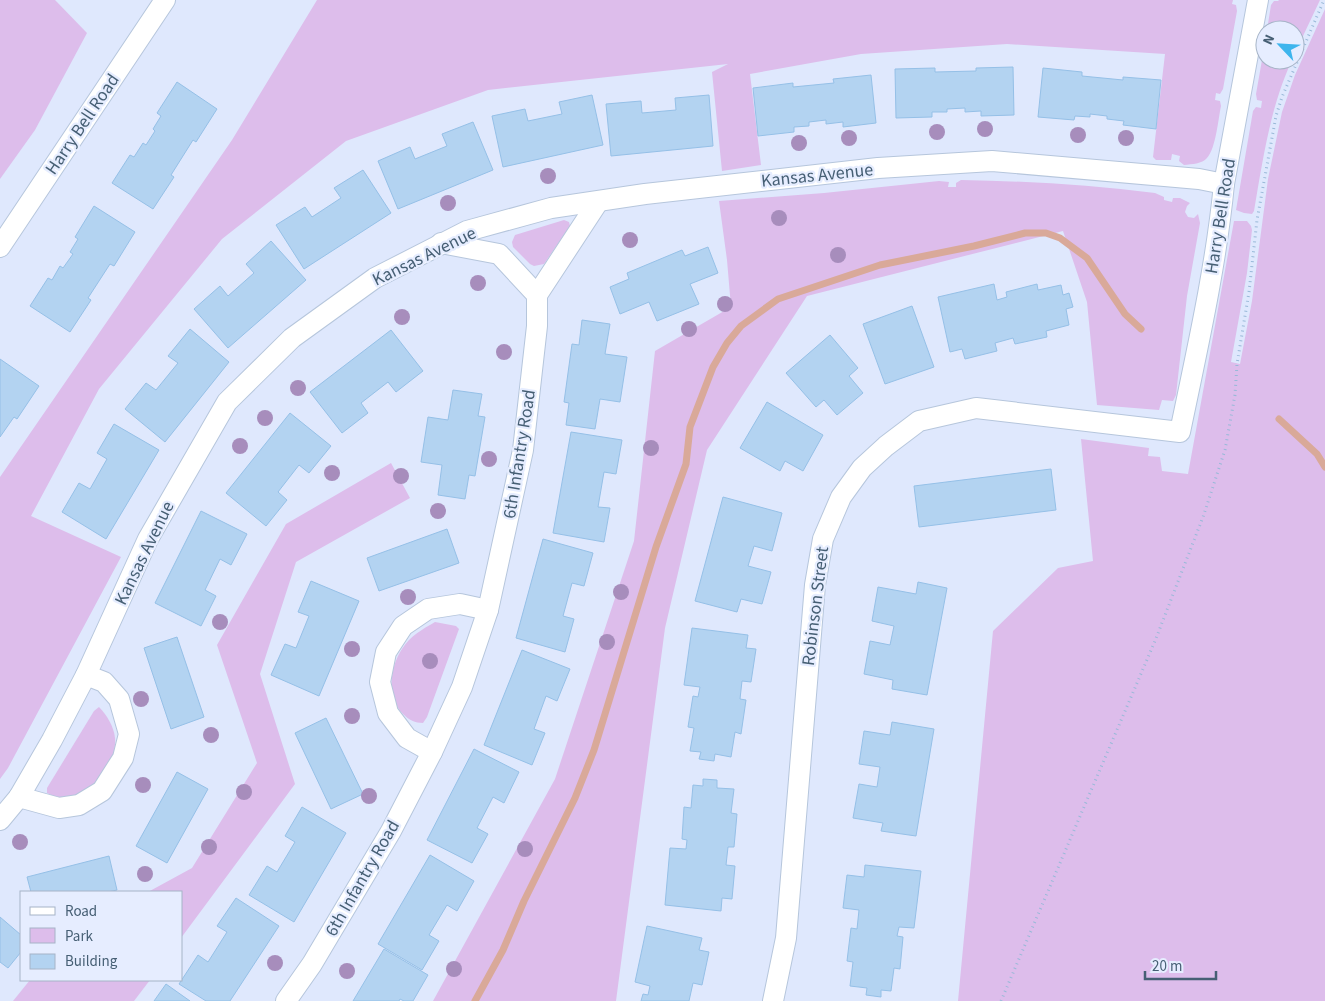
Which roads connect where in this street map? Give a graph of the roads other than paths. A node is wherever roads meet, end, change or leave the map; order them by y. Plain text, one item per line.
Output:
1 (165, 0) edge
2 (1258, 0) edge
3 (1224, 184) junction
4 (598, 202) junction
5 (441, 243) junction
6 (0, 247) edge
7 (537, 295) junction
8 (1180, 432) joint
9 (488, 610) junction
10 (86, 675) junction
11 (432, 752) junction
12 (19, 797) junction
13 (0, 820) edge
14 (286, 1001) edge
15 (773, 1001) edge

1 - 6 street, Harry Bell Road
2 - 3 street, Harry Bell Road
3 - 4 street, Kansas Avenue
3 - 8 street, Harry Bell Road
4 - 5 street, Kansas Avenue
4 - 7 street
5 - 7 street
5 - 10 street, Kansas Avenue
7 - 9 street, 6th Infantry Road
8 - 15 street, Robinson Street
9 - 11 street, 6th Infantry Road
9 - 11 street
10 - 12 street, Kansas Avenue
10 - 12 street
11 - 14 street, 6th Infantry Road
12 - 13 street, Kansas Avenue

